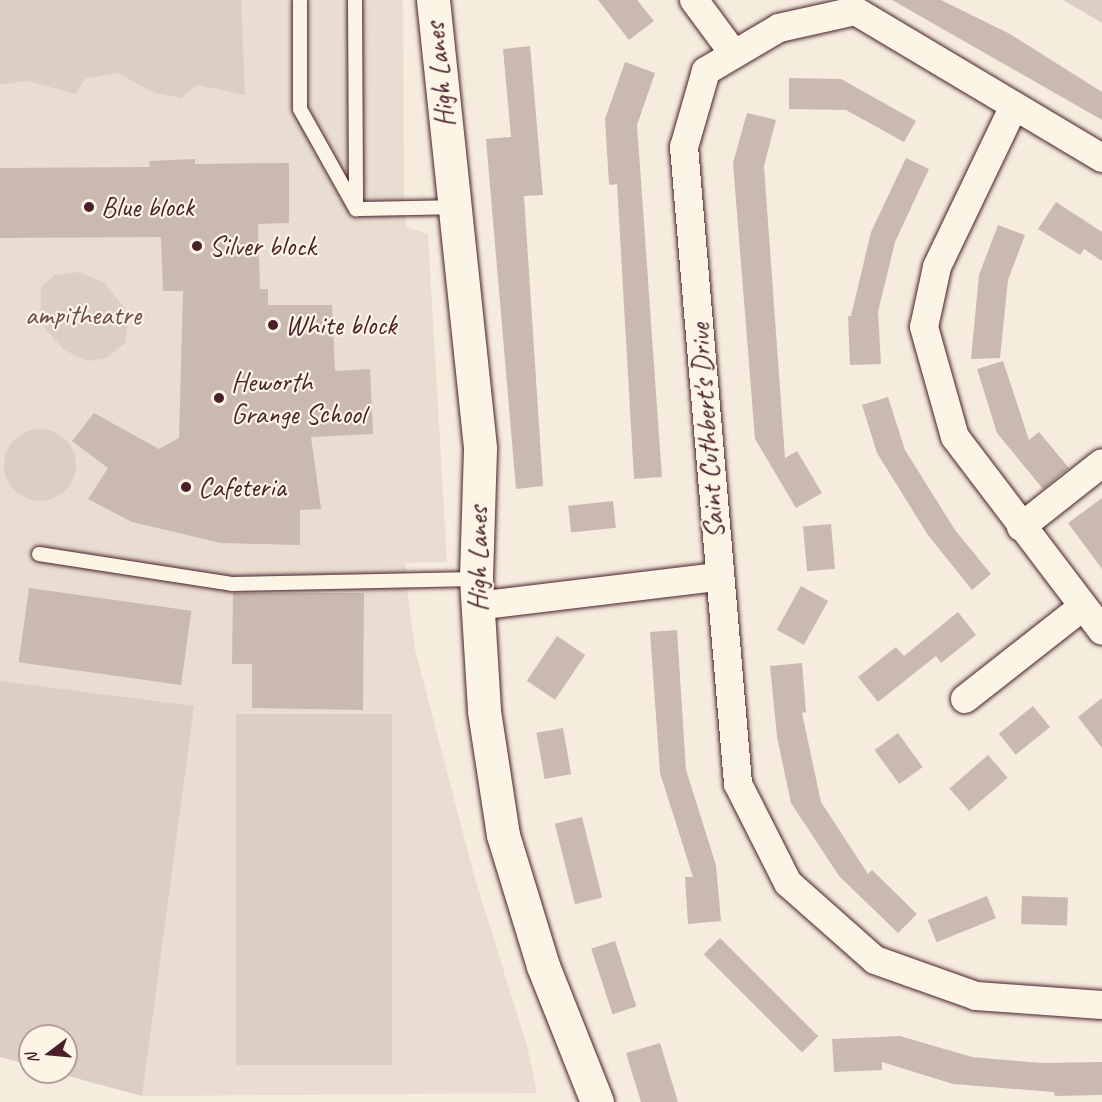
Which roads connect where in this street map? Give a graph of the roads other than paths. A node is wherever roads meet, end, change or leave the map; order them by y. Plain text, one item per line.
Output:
1 (300, 0) edge
2 (355, 0) edge
3 (433, 0) edge
4 (694, 0) edge
5 (734, 54) junction
6 (1014, 106) junction
7 (1102, 158) edge
8 (456, 207) junction
9 (356, 210) junction
10 (1102, 463) edge
11 (1021, 527) junction
12 (39, 554) dead end
13 (718, 577) junction
14 (476, 593) junction
15 (1082, 608) junction
16 (1102, 631) edge
17 (965, 699) dead end
18 (1102, 1005) edge
19 (597, 1102) edge

1 - 9 lane
2 - 9 lane
3 - 8 street, High Lanes
4 - 5 street
5 - 6 street, Saint Cuthbert's Drive
5 - 13 street, Saint Cuthbert's Drive
6 - 7 street, Saint Cuthbert's Drive
6 - 11 street
8 - 9 lane
8 - 14 street, High Lanes
10 - 11 street
11 - 15 street
12 - 14 lane
13 - 14 street
13 - 18 street, Saint Cuthbert's Drive
14 - 19 street, High Lanes
15 - 16 street
15 - 17 street

